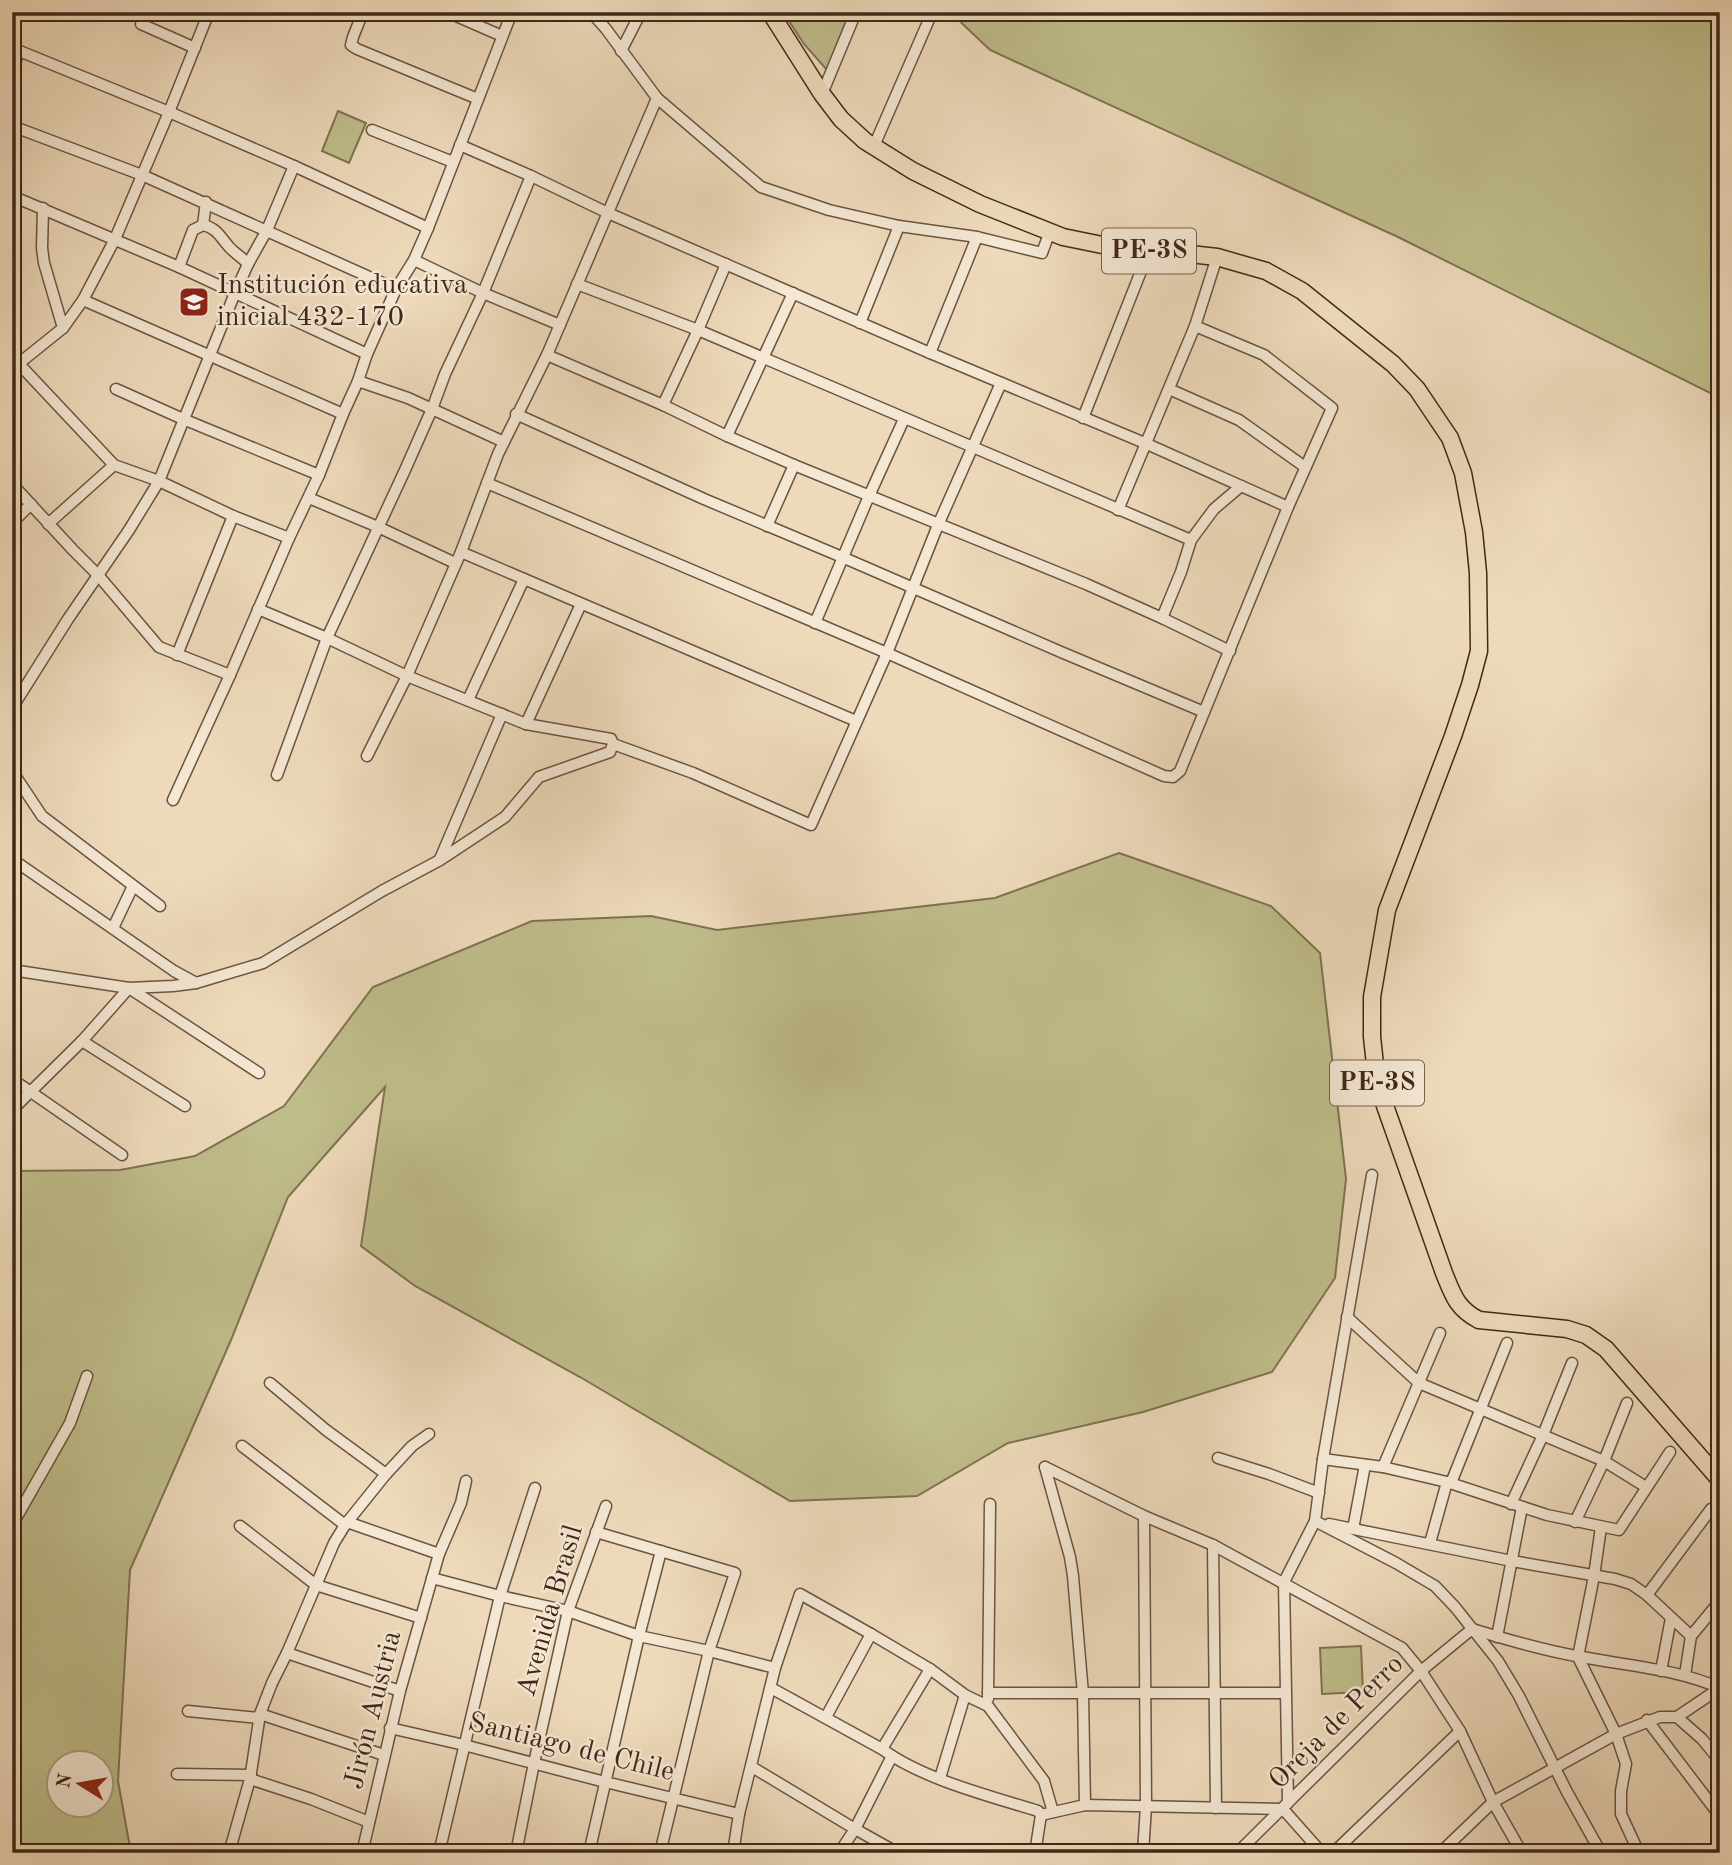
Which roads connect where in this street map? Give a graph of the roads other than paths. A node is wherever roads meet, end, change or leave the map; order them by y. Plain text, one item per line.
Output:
1 (209, 12) edge
2 (363, 12) edge
3 (447, 12) edge
4 (512, 12) edge
5 (591, 12) edge
6 (641, 12) edge
7 (770, 12) edge
8 (856, 12) edge
9 (928, 12) edge
10 (141, 24) dead end
11 (502, 36) junction
12 (195, 48) junction
13 (16, 50) edge
14 (621, 51) junction
15 (12, 70) edge
16 (822, 94) junction
17 (657, 98) junction
18 (478, 99) junction
19 (169, 112) junction
20 (12, 126) edge
21 (372, 130) dead end
22 (460, 145) junction
23 (874, 146) junction
24 (453, 162) junction
25 (294, 166) junction
26 (142, 175) junction
27 (531, 176) junction
28 (12, 195) edge
29 (206, 202) junction
30 (43, 208) junction
31 (608, 214) junction
32 (203, 225) junction
33 (899, 226) junction
34 (428, 228) junction
35 (267, 230) junction
36 (1050, 231) junction
37 (977, 237) junction
38 (115, 239) junction
39 (1149, 251) junction
40 (1217, 257) junction
41 (414, 260) junction
42 (248, 264) junction
43 (726, 264) junction
44 (179, 267) junction
45 (578, 284) junction
46 (396, 289) junction
47 (235, 293) junction
48 (483, 293) junction
49 (793, 293) junction
50 (83, 300) junction
51 (860, 323) junction
52 (560, 325) junction
53 (1195, 326) junction
54 (63, 328) junction
55 (698, 330) junction
56 (930, 353) junction
57 (367, 354) junction
58 (210, 355) junction
59 (547, 355) junction
60 (764, 359) junction
61 (16, 367) edge
62 (358, 381) junction
63 (1001, 383) junction
64 (116, 389) dead end
65 (1170, 389) junction
66 (663, 405) junction
67 (432, 409) junction
68 (343, 414) junction
69 (516, 414) junction
70 (1083, 418) junction
71 (183, 419) junction
72 (904, 419) junction
73 (727, 436) junction
74 (504, 442) junction
75 (1147, 444) junction
76 (972, 447) junction
77 (114, 465) junction
78 (794, 465) junction
79 (1305, 467) junction
80 (319, 475) junction
81 (159, 481) junction
82 (487, 483) junction
83 (12, 484) edge
84 (1241, 486) junction
85 (869, 496) junction
86 (309, 498) junction
87 (31, 504) junction
88 (1288, 507) junction
89 (1118, 510) junction
90 (233, 516) junction
91 (12, 523) edge
92 (48, 524) junction
93 (938, 525) junction
94 (767, 526) junction
95 (378, 527) junction
96 (289, 538) junction
97 (1191, 540) junction
98 (461, 552) junction
99 (842, 557) junction
100 (456, 563) junction
101 (98, 575) junction
102 (524, 579) junction
103 (913, 588) junction
104 (581, 604) junction
105 (258, 609) junction
106 (1162, 618) junction
107 (815, 623) junction
108 (327, 638) junction
109 (1230, 651) junction
110 (887, 653) junction
111 (177, 655) junction
112 (230, 675) junction
113 (407, 676) junction
114 (468, 701) junction
115 (12, 708) edge
116 (1204, 712) junction
117 (502, 714) junction
118 (856, 721) junction
119 (526, 724) junction
120 (613, 744) junction
121 (368, 756) dead end
122 (12, 771) edge
123 (277, 775) dead end
124 (173, 800) dead end
125 (12, 859) edge
126 (440, 860) junction
127 (133, 886) junction
128 (160, 906) dead end
129 (113, 928) junction
130 (12, 970) edge
131 (197, 983) junction
132 (129, 988) junction
133 (82, 1041) junction
134 (259, 1073) dead end
135 (12, 1079) edge
136 (30, 1091) junction
137 (185, 1106) dead end
138 (12, 1110) edge
139 (122, 1155) dead end
140 (1372, 1175) dead end
141 (1347, 1317) junction
142 (1440, 1333) dead end
143 (1507, 1343) dead end
144 (1572, 1363) dead end
145 (87, 1376) dead end
146 (270, 1383) dead end
147 (1419, 1383) junction
148 (1628, 1403) dead end
149 (1481, 1410) junction
150 (429, 1434) dead end
151 (1543, 1435) junction
152 (242, 1446) dead end
153 (1670, 1452) dead end
154 (1218, 1458) dead end
155 (1323, 1459) junction
156 (1604, 1461) junction
157 (1365, 1465) junction
158 (1383, 1467) junction
159 (386, 1474) junction
160 (1720, 1480) edge
161 (466, 1481) dead end
162 (1449, 1483) junction
163 (1646, 1487) junction
164 (536, 1488) dead end
165 (1319, 1493) junction
166 (990, 1504) dead end
167 (1511, 1504) junction
168 (606, 1506) dead end
169 (1522, 1507) junction
170 (1711, 1509) dead end
171 (1144, 1516) junction
172 (12, 1521) edge
173 (1315, 1521) junction
174 (1575, 1522) junction
175 (346, 1523) junction
176 (240, 1527) dead end
177 (1601, 1527) junction
178 (1353, 1529) junction
179 (596, 1532) junction
180 (1430, 1544) junction
181 (1213, 1545) junction
182 (661, 1552) junction
183 (439, 1554) junction
184 (1512, 1562) junction
185 (1594, 1576) junction
186 (432, 1578) junction
187 (1284, 1582) junction
188 (316, 1585) junction
189 (1647, 1595) junction
190 (500, 1596) junction
191 (1720, 1601) edge
192 (569, 1611) junction
193 (421, 1618) junction
194 (1671, 1618) junction
195 (1472, 1629) junction
196 (871, 1634) junction
197 (639, 1636) junction
198 (1692, 1636) junction
199 (1497, 1637) junction
200 (709, 1651) junction
201 (287, 1653) junction
202 (1578, 1657) junction
203 (775, 1668) junction
204 (930, 1669) junction
205 (1421, 1671) junction
206 (1661, 1671) junction
207 (1685, 1675) junction
208 (771, 1688) junction
209 (1720, 1688) edge
210 (400, 1690) junction
211 (1216, 1692) junction
212 (988, 1693) junction
213 (1146, 1693) junction
214 (1285, 1693) junction
215 (1083, 1694) junction
216 (965, 1695) junction
217 (988, 1706) junction
218 (188, 1711) dead end
219 (260, 1716) junction
220 (826, 1717) junction
221 (1677, 1717) junction
222 (1647, 1720) junction
223 (390, 1728) junction
224 (1460, 1731) junction
225 (1616, 1734) junction
226 (464, 1745) junction
227 (882, 1749) junction
228 (384, 1755) junction
229 (892, 1756) junction
230 (1720, 1761) edge
231 (534, 1763) junction
232 (752, 1767) junction
233 (1557, 1768) junction
234 (177, 1774) dead end
235 (250, 1777) junction
236 (940, 1779) junction
237 (605, 1782) junction
238 (673, 1797) junction
239 (1493, 1802) junction
240 (1085, 1805) junction
241 (1146, 1806) junction
242 (1285, 1806) junction
243 (1216, 1808) junction
244 (1053, 1812) junction
245 (739, 1814) junction
246 (1041, 1815) junction
247 (1720, 1816) edge
248 (369, 1822) junction
249 (855, 1829) junction
250 (229, 1853) edge
251 (362, 1853) edge
252 (439, 1853) edge
253 (516, 1853) edge
254 (589, 1853) edge
255 (660, 1853) edge
256 (733, 1853) edge
257 (839, 1853) edge
258 (898, 1853) edge
259 (1035, 1853) edge
260 (1143, 1853) edge
261 (1237, 1853) edge
262 (1322, 1853) edge
263 (1333, 1853) edge
264 (1440, 1853) edge
265 (1522, 1853) edge
266 (1601, 1853) edge
267 (1639, 1853) edge

1 - 12 street
2 - 18 street
3 - 11 street
4 - 11 street
5 - 14 street
6 - 14 street
7 - 16 highway, PE-3S
8 - 16 street
9 - 23 street
10 - 12 street
11 - 18 street
12 - 19 street
13 - 15 street
13 - 19 street
14 - 17 street
16 - 23 highway, PE-3S
17 - 31 street
17 - 33 street
18 - 22 street
19 - 25 street
19 - 26 street
20 - 26 street
21 - 24 street
22 - 24 street
22 - 27 street
23 - 36 highway, PE-3S
24 - 34 street
25 - 34 street
25 - 35 street
26 - 29 street
26 - 38 street
27 - 31 street
27 - 48 street
28 - 30 street
29 - 32 street
29 - 35 street
30 - 38 street
30 - 54 street
31 - 43 street
31 - 45 street
32 - 42 street
32 - 44 street
33 - 37 street
33 - 51 street
34 - 41 street
35 - 42 street
35 - 46 street
36 - 37 street
36 - 39 highway, PE-3S
37 - 56 street
38 - 44 street
38 - 50 street
39 - 40 highway, PE-3S
39 - 70 street
40 - 53 street
40 - 160 highway, PE-3S
41 - 46 street
41 - 48 street
42 - 47 street
43 - 49 street
43 - 55 street
44 - 47 street
45 - 52 street
45 - 55 street
46 - 57 street
47 - 57 street
47 - 58 street
48 - 52 street
48 - 67 street
49 - 51 street
49 - 60 street
50 - 54 street
50 - 58 street
51 - 56 street
52 - 59 street
53 - 65 street
53 - 79 street
54 - 61 street
55 - 60 street
55 - 66 street
56 - 63 street
57 - 62 street
58 - 68 street
58 - 71 street
59 - 66 street
59 - 69 street
60 - 72 street
60 - 73 street
61 - 77 street
62 - 67 street
62 - 68 street
63 - 70 street
63 - 76 street
64 - 71 street
65 - 75 street
65 - 79 street
66 - 73 street
67 - 74 street
67 - 95 street
68 - 80 street
69 - 74 street
69 - 94 street
70 - 75 street
71 - 80 street
71 - 81 street
72 - 76 street
72 - 85 street
73 - 78 street
74 - 82 street
75 - 84 street
75 - 89 street
76 - 89 street
76 - 93 street
77 - 81 street
77 - 92 street
78 - 85 street
78 - 94 street
79 - 88 street
80 - 86 street
81 - 90 street
81 - 101 street
82 - 98 street
82 - 107 street
83 - 87 street
84 - 88 street
84 - 97 street
85 - 93 street
85 - 99 street
86 - 95 street
86 - 96 street
87 - 91 street
87 - 92 street
88 - 109 street
89 - 97 street
90 - 96 street
90 - 111 street
92 - 101 street
93 - 103 street
93 - 106 street
94 - 99 street
95 - 100 street
95 - 108 street
96 - 105 street
97 - 106 street
98 - 100 street
98 - 102 street
99 - 103 street
99 - 107 street
100 - 113 street
101 - 111 street
101 - 115 street
102 - 104 street
102 - 114 street
103 - 110 street
103 - 116 street
104 - 118 street
104 - 119 street
105 - 108 street
105 - 112 street
106 - 109 street
107 - 110 street
108 - 113 street
108 - 123 street
109 - 116 street
110 - 116 street
110 - 118 street
111 - 112 street
112 - 124 street
113 - 114 street
113 - 121 street
114 - 117 street
117 - 119 street
117 - 126 street
118 - 120 street
119 - 120 street
120 - 126 street
122 - 127 street
125 - 129 street
126 - 131 street
127 - 128 street
127 - 129 street
129 - 131 street
130 - 132 street
131 - 132 street
132 - 133 street
132 - 134 street
133 - 136 street
133 - 137 street
135 - 136 street
136 - 138 street
136 - 139 street
140 - 141 street
141 - 147 street
141 - 155 street
142 - 147 street
143 - 149 street
144 - 151 street
145 - 172 street
146 - 159 street
147 - 149 street
147 - 158 street
148 - 156 street
149 - 151 street
149 - 162 street
150 - 159 street
151 - 156 street
151 - 167 street
152 - 175 street
153 - 163 street
154 - 165 street
155 - 157 street
155 - 165 street
156 - 163 street
156 - 174 street
157 - 158 street
157 - 178 street
158 - 162 street
159 - 175 street
161 - 183 street, Jirón Austria
162 - 167 street
162 - 180 street
163 - 177 street
164 - 190 street
165 - 173 street
166 - 212 street
167 - 169 street
168 - 179 street, Avenida Brasil
169 - 174 street
169 - 184 street
170 - 189 street
171 - 181 street
171 - 213 street
171 - 215 street
173 - 178 street
173 - 187 street
173 - 195 street
174 - 177 street
175 - 183 street
175 - 188 street
176 - 188 street
177 - 185 street
178 - 180 street
179 - 182 street
179 - 192 street, Avenida Brasil
180 - 184 street
181 - 187 street
181 - 211 street
182 - 197 street
182 - 200 street
183 - 186 street, Jirón Austria
184 - 185 street
184 - 199 street
185 - 189 street
185 - 202 street
186 - 190 street
186 - 193 street, Jirón Austria
187 - 205 street
187 - 214 street
188 - 193 street
188 - 201 street
189 - 194 street
190 - 192 street
190 - 226 street
191 - 198 street
192 - 197 street
192 - 231 street, Avenida Brasil
193 - 210 street, Jirón Austria
194 - 198 street
194 - 206 street
195 - 199 street
195 - 205 street, Oreja de Perro
195 - 233 street
196 - 203 street
196 - 204 street
196 - 220 street
197 - 200 street
197 - 237 street
198 - 207 street
199 - 202 street
200 - 203 street
200 - 238 street
201 - 210 street
201 - 219 street
202 - 206 street
202 - 225 street
203 - 208 street
204 - 216 street
204 - 227 street
205 - 224 street
205 - 242 street, Oreja de Perro
206 - 207 street
207 - 209 street
208 - 220 street
208 - 232 street
209 - 221 street
210 - 223 street, Jirón Austria
211 - 213 street
211 - 214 street
211 - 243 street
212 - 215 street
212 - 217 street
213 - 215 street
213 - 241 street
214 - 242 street
215 - 240 street
216 - 217 street
216 - 236 street
217 - 244 street
218 - 219 street
219 - 228 street
219 - 235 street
220 - 227 street
221 - 222 street
221 - 230 street
222 - 225 street
222 - 247 street
223 - 226 street, Santiago de Chile
223 - 228 street, Jirón Austria
224 - 239 street
224 - 263 street
225 - 233 street
225 - 267 street
226 - 231 street, Santiago de Chile
226 - 252 street
227 - 229 street
228 - 248 street, Jirón Austria
229 - 236 street
229 - 249 street
231 - 237 street, Santiago de Chile
231 - 253 street, Avenida Brasil
232 - 245 street
232 - 249 street
233 - 239 street
233 - 266 street
234 - 235 street
235 - 248 street
235 - 250 street
236 - 246 street
237 - 238 street, Santiago de Chile
237 - 254 street
238 - 245 street, Santiago de Chile
238 - 255 street
239 - 264 street
239 - 265 street
240 - 241 street
240 - 244 street
241 - 243 street
241 - 260 street
242 - 243 street
242 - 261 street, Oreja de Perro
242 - 262 street
244 - 246 street
245 - 256 street
246 - 259 street
248 - 251 street, Jirón Austria
249 - 257 street
249 - 258 street

